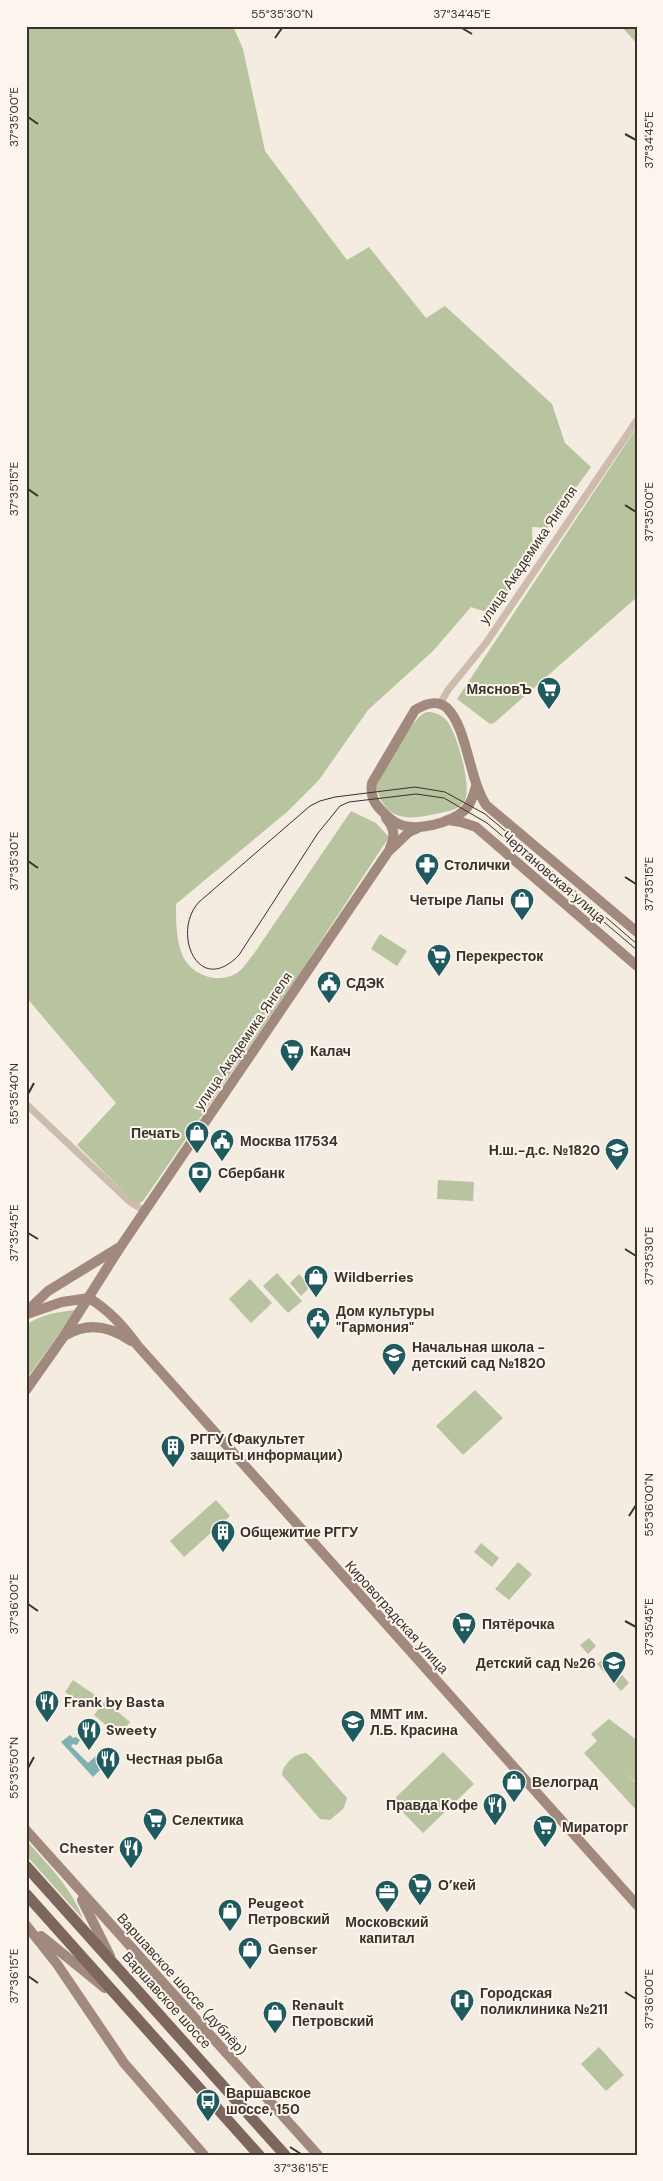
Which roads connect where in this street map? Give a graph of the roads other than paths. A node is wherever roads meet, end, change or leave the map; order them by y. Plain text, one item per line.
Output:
1 (637, 420) edge
2 (440, 704) junction
3 (476, 786) junction
4 (378, 807) junction
5 (448, 820) junction
6 (420, 826) junction
7 (388, 852) junction
8 (637, 932) edge
9 (637, 966) edge
10 (26, 1104) edge
11 (145, 1211) junction
12 (121, 1246) junction
13 (89, 1298) junction
14 (26, 1313) edge
15 (64, 1336) junction
16 (138, 1346) junction
17 (26, 1390) edge
18 (26, 1830) edge
19 (26, 1866) edge
20 (70, 1880) junction
21 (26, 1894) edge
22 (637, 1905) edge
23 (26, 1925) edge
24 (114, 1963) junction
25 (119, 1999) junction
26 (204, 2155) edge
27 (259, 2155) edge
28 (285, 2155) edge
29 (318, 2155) edge

1 - 2 street, улица Академика Янгеля
2 - 3 main road, Чертановская улица
2 - 4 main road
3 - 5 main road, Чертановская улица
3 - 8 main road, Чертановская улица
4 - 6 main road, Чертановская улица
4 - 7 main road
5 - 6 main road, Чертановская улица
5 - 9 main road, Чертановская улица
6 - 7 main road
7 - 11 main road, улица Академика Янгеля
10 - 11 street
11 - 12 main road, улица Академика Янгеля
12 - 13 main road, улица Академика Янгеля
12 - 14 main road, улица Академика Янгеля
13 - 14 main road
13 - 15 main road, улица Академика Янгеля
13 - 16 main road, Кировоградская улица
15 - 16 main road, Кировоградская улица
15 - 17 main road, улица Академика Янгеля
16 - 22 main road, Кировоградская улица
18 - 20 main road, Варшавское шоссе (дублёр)
19 - 24 main road, Варшавское шоссе
20 - 24 main road
20 - 29 main road, Варшавское шоссе (дублёр)
21 - 25 main road
23 - 25 main road
23 - 26 main road
24 - 28 main road, Варшавское шоссе
25 - 27 main road

